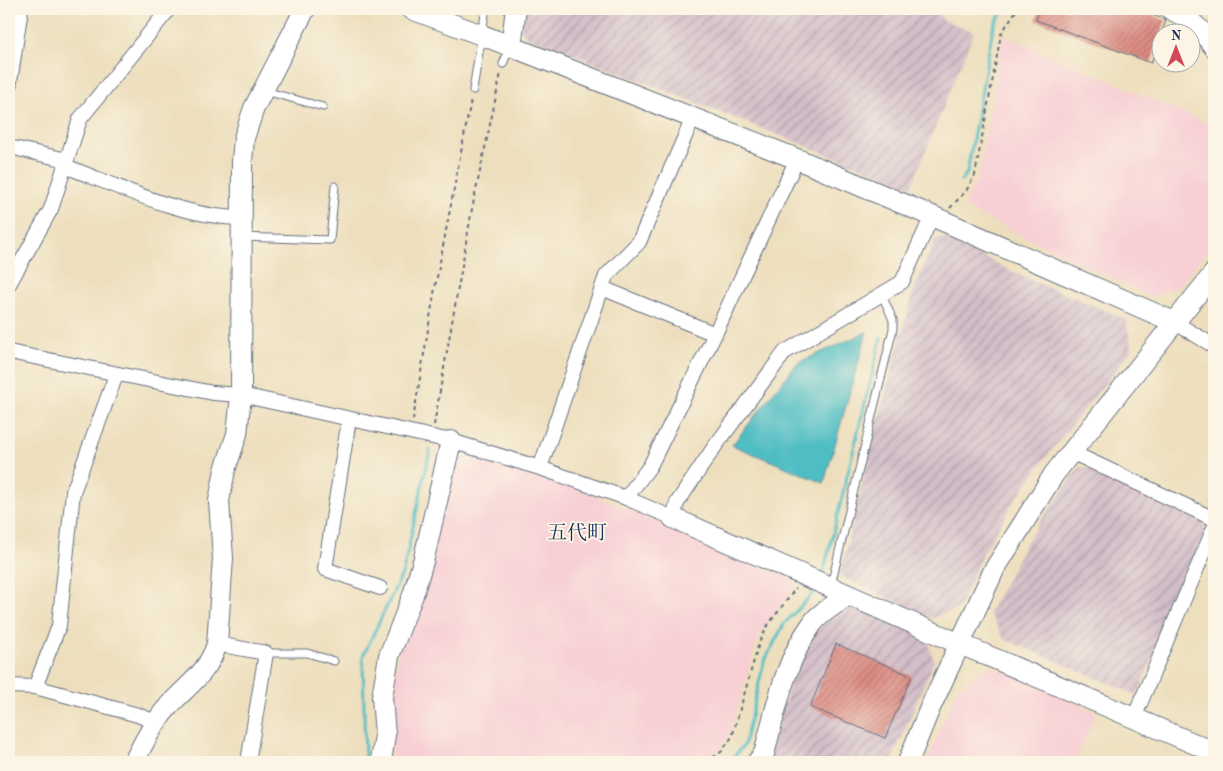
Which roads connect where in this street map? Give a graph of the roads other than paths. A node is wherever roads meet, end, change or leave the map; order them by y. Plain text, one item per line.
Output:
1 (21, 9) edge
2 (169, 9) edge
3 (305, 9) edge
4 (410, 9) edge
5 (516, 9) edge
6 (1170, 9) edge
7 (485, 14) dead end
8 (482, 35) junction
9 (510, 46) junction
10 (1214, 47) edge
11 (503, 64) road end
12 (9, 88) edge
13 (263, 90) junction
14 (473, 90) road end
15 (323, 107) dead end
16 (693, 118) junction
17 (9, 147) edge
18 (797, 159) junction
19 (66, 163) junction
20 (335, 186) dead end
21 (941, 212) junction
22 (241, 227) junction
23 (1214, 273) edge
24 (9, 284) edge
25 (602, 288) junction
26 (882, 295) junction
27 (1174, 322) junction
28 (716, 334) junction
29 (1214, 346) edge
30 (9, 352) edge
31 (116, 374) junction
32 (241, 395) junction
33 (350, 419) junction
34 (452, 441) junction
35 (1071, 452) junction
36 (540, 468) junction
37 (626, 498) junction
38 (673, 518) junction
39 (1214, 520) edge
40 (1214, 528) edge
41 (380, 588) dead end
42 (839, 592) junction
43 (217, 644) junction
44 (960, 644) junction
45 (266, 653) junction
46 (334, 661) dead end
47 (9, 686) edge
48 (35, 687) junction
49 (1134, 718) junction
50 (155, 722) junction
51 (1214, 752) edge
52 (134, 762) edge
53 (248, 762) edge
54 (381, 762) edge
55 (757, 762) edge
56 (908, 762) edge

1 - 12 street
2 - 19 street
3 - 13 street
4 - 8 street
5 - 9 street
6 - 10 street
7 - 8 lane
8 - 9 street
8 - 14 lane
9 - 11 lane
9 - 16 street
13 - 15 lane
13 - 22 street
16 - 18 street
16 - 25 street
17 - 19 street
18 - 21 street
18 - 28 street
19 - 22 street
19 - 24 street
20 - 22 lane
21 - 26 street
21 - 27 street
22 - 32 street
23 - 27 street
25 - 28 street
25 - 36 street
26 - 38 street
26 - 42 lane
27 - 29 street
27 - 35 street
28 - 37 street
30 - 31 street
31 - 32 street
31 - 48 street
32 - 33 street
32 - 43 street
33 - 34 street
33 - 41 street
34 - 36 street
34 - 54 street
35 - 39 street
35 - 44 street
36 - 37 street
37 - 38 street
38 - 42 street
40 - 49 street
42 - 44 street
42 - 55 street
43 - 45 street
43 - 50 street
44 - 49 street
44 - 56 street
45 - 46 lane
45 - 53 street
47 - 48 street
48 - 50 street
49 - 51 street
50 - 52 street

